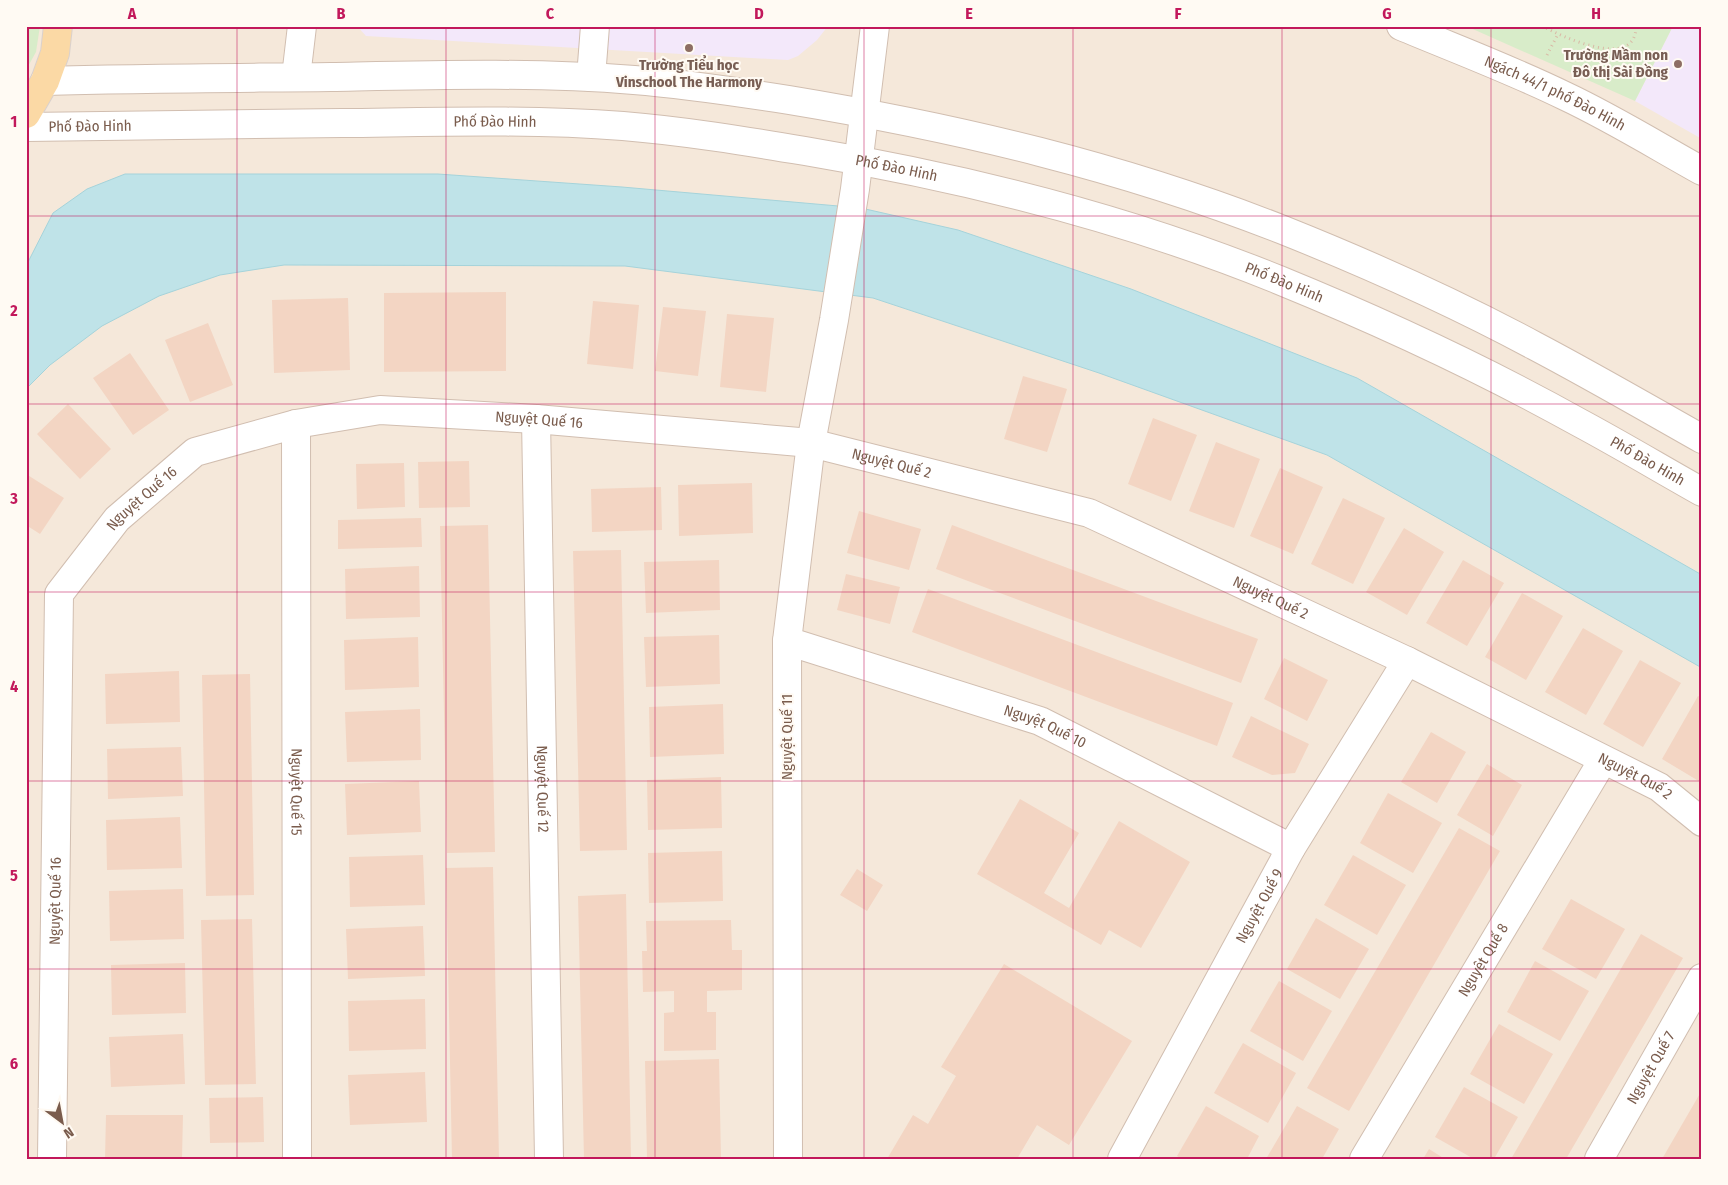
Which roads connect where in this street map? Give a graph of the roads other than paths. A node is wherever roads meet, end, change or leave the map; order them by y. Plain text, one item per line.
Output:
1 (58, 26) edge
2 (302, 26) edge
3 (595, 26) edge
4 (875, 26) edge
5 (1401, 26) edge
6 (296, 77) junction
7 (591, 77) junction
8 (45, 81) junction
9 (864, 113) junction
10 (26, 114) edge
11 (26, 127) edge
12 (859, 161) junction
13 (1702, 172) edge
14 (536, 419) junction
15 (296, 424) junction
16 (1702, 439) edge
17 (812, 442) junction
18 (1702, 492) edge
19 (787, 641) junction
20 (1407, 661) junction
21 (1603, 760) junction
22 (1702, 822) edge
23 (1291, 848) junction
24 (1702, 978) edge
25 (52, 1159) edge
26 (298, 1159) edge
27 (549, 1159) edge
28 (788, 1159) edge
29 (1122, 1159) edge
30 (1364, 1159) edge
31 (1599, 1159) edge

1 - 8 main road
2 - 6 street
3 - 7 street
4 - 9 street, Nguyệt Quế 11
5 - 13 street, Ngách 44/1 phố Đào Hinh
6 - 7 street
6 - 8 street
7 - 9 street
8 - 10 main road
9 - 12 street, Nguyệt Quế 11
9 - 16 street
11 - 12 street, Phố Đào Hinh
12 - 17 street, Nguyệt Quế 11
12 - 18 street, Phố Đào Hinh
14 - 15 street, Nguyệt Quế 16
14 - 17 street, Nguyệt Quế 16
14 - 27 street, Nguyệt Quế 12
15 - 25 street, Nguyệt Quế 16
15 - 26 street, Nguyệt Quế 15
17 - 19 street, Nguyệt Quế 11
17 - 20 street, Nguyệt Quế 2
19 - 23 street, Nguyệt Quế 10
19 - 28 street, Nguyệt Quế 11
20 - 21 street, Nguyệt Quế 2
20 - 23 street, Nguyệt Quế 9
21 - 22 street, Nguyệt Quế 2
21 - 30 street, Nguyệt Quế 8
23 - 29 street, Nguyệt Quế 9
24 - 31 street, Nguyệt Quế 7

